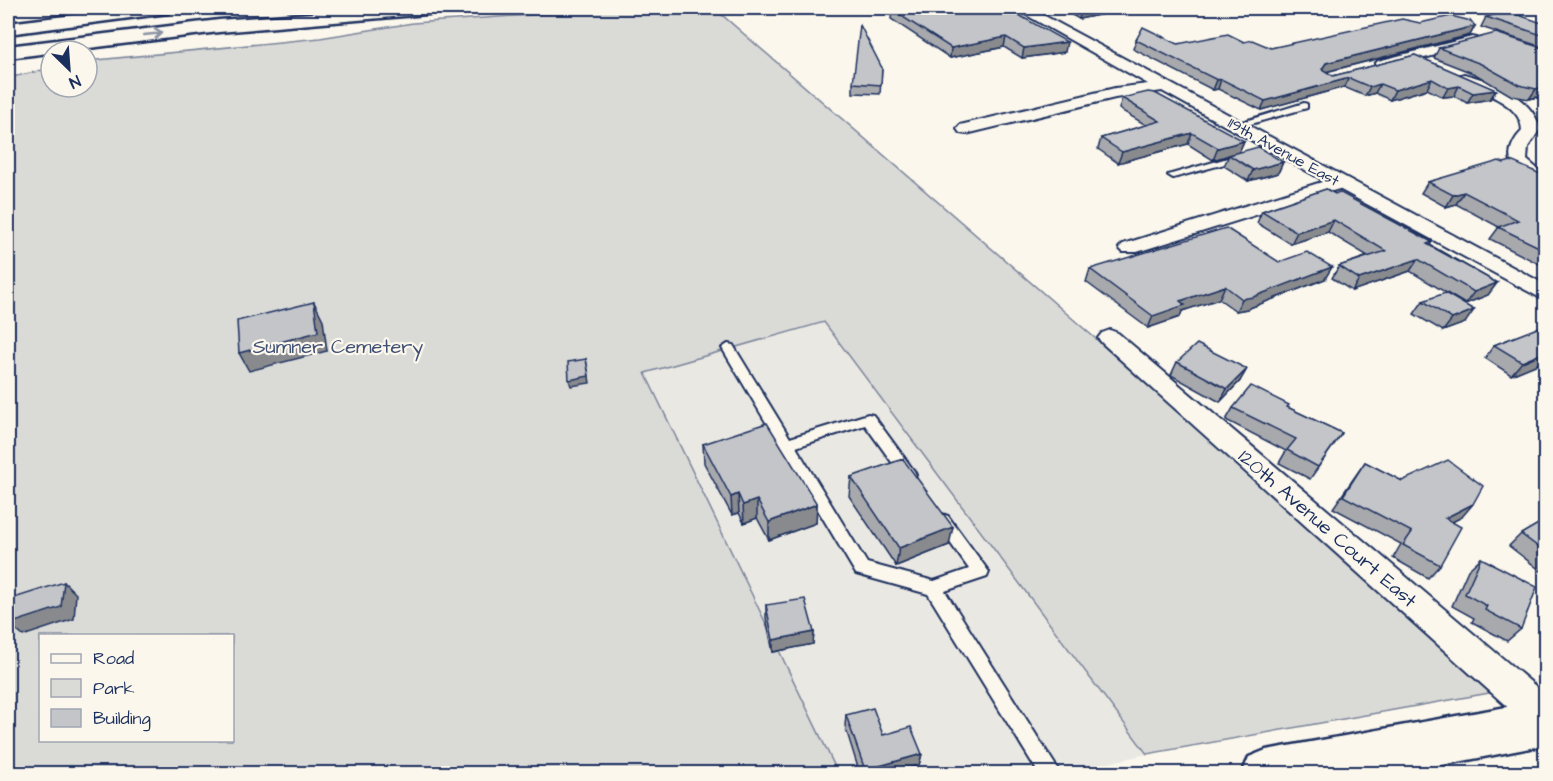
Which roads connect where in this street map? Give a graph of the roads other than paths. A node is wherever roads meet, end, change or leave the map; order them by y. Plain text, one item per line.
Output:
1 (168, 8) edge
2 (439, 8) edge
3 (1021, 8) edge
4 (1468, 28) edge
5 (8, 29) edge
6 (99, 42) edge
7 (39, 48) edge
8 (8, 52) edge
9 (39, 52) edge
10 (8, 57) edge
11 (1412, 57) junction
12 (1370, 67) edge
13 (1166, 86) junction
14 (1304, 106) dead end
15 (1237, 125) junction
16 (966, 129) dead end
17 (1277, 147) junction
18 (1173, 176) dead end
19 (1342, 183) junction
20 (1545, 184) edge
21 (1130, 248) dead end
22 (1545, 294) edge
23 (1110, 338) dead end
24 (728, 348) dead end
25 (786, 445) junction
26 (917, 486) edge
27 (931, 505) edge
28 (934, 588) junction
29 (1545, 720) edge
30 (1051, 774) edge
31 (1266, 774) edge

1 - 5 main road
6 -> 2 main road
3 - 13 street, 119th Avenue East
4 - 11 street
7 - 8 main road
9 - 10 main road
11 - 12 street
11 - 20 street
13 - 15 street, 119th Avenue East
13 - 16 street
14 - 15 lane
15 - 17 street, 119th Avenue East
17 - 18 lane
17 - 19 street, 119th Avenue East
19 - 21 street
19 - 22 street, 119th Avenue East
23 - 29 street, 120th Avenue Court East
24 - 25 lane
25 - 26 lane
25 - 28 lane
27 - 28 lane
28 - 30 lane
29 - 31 main road

